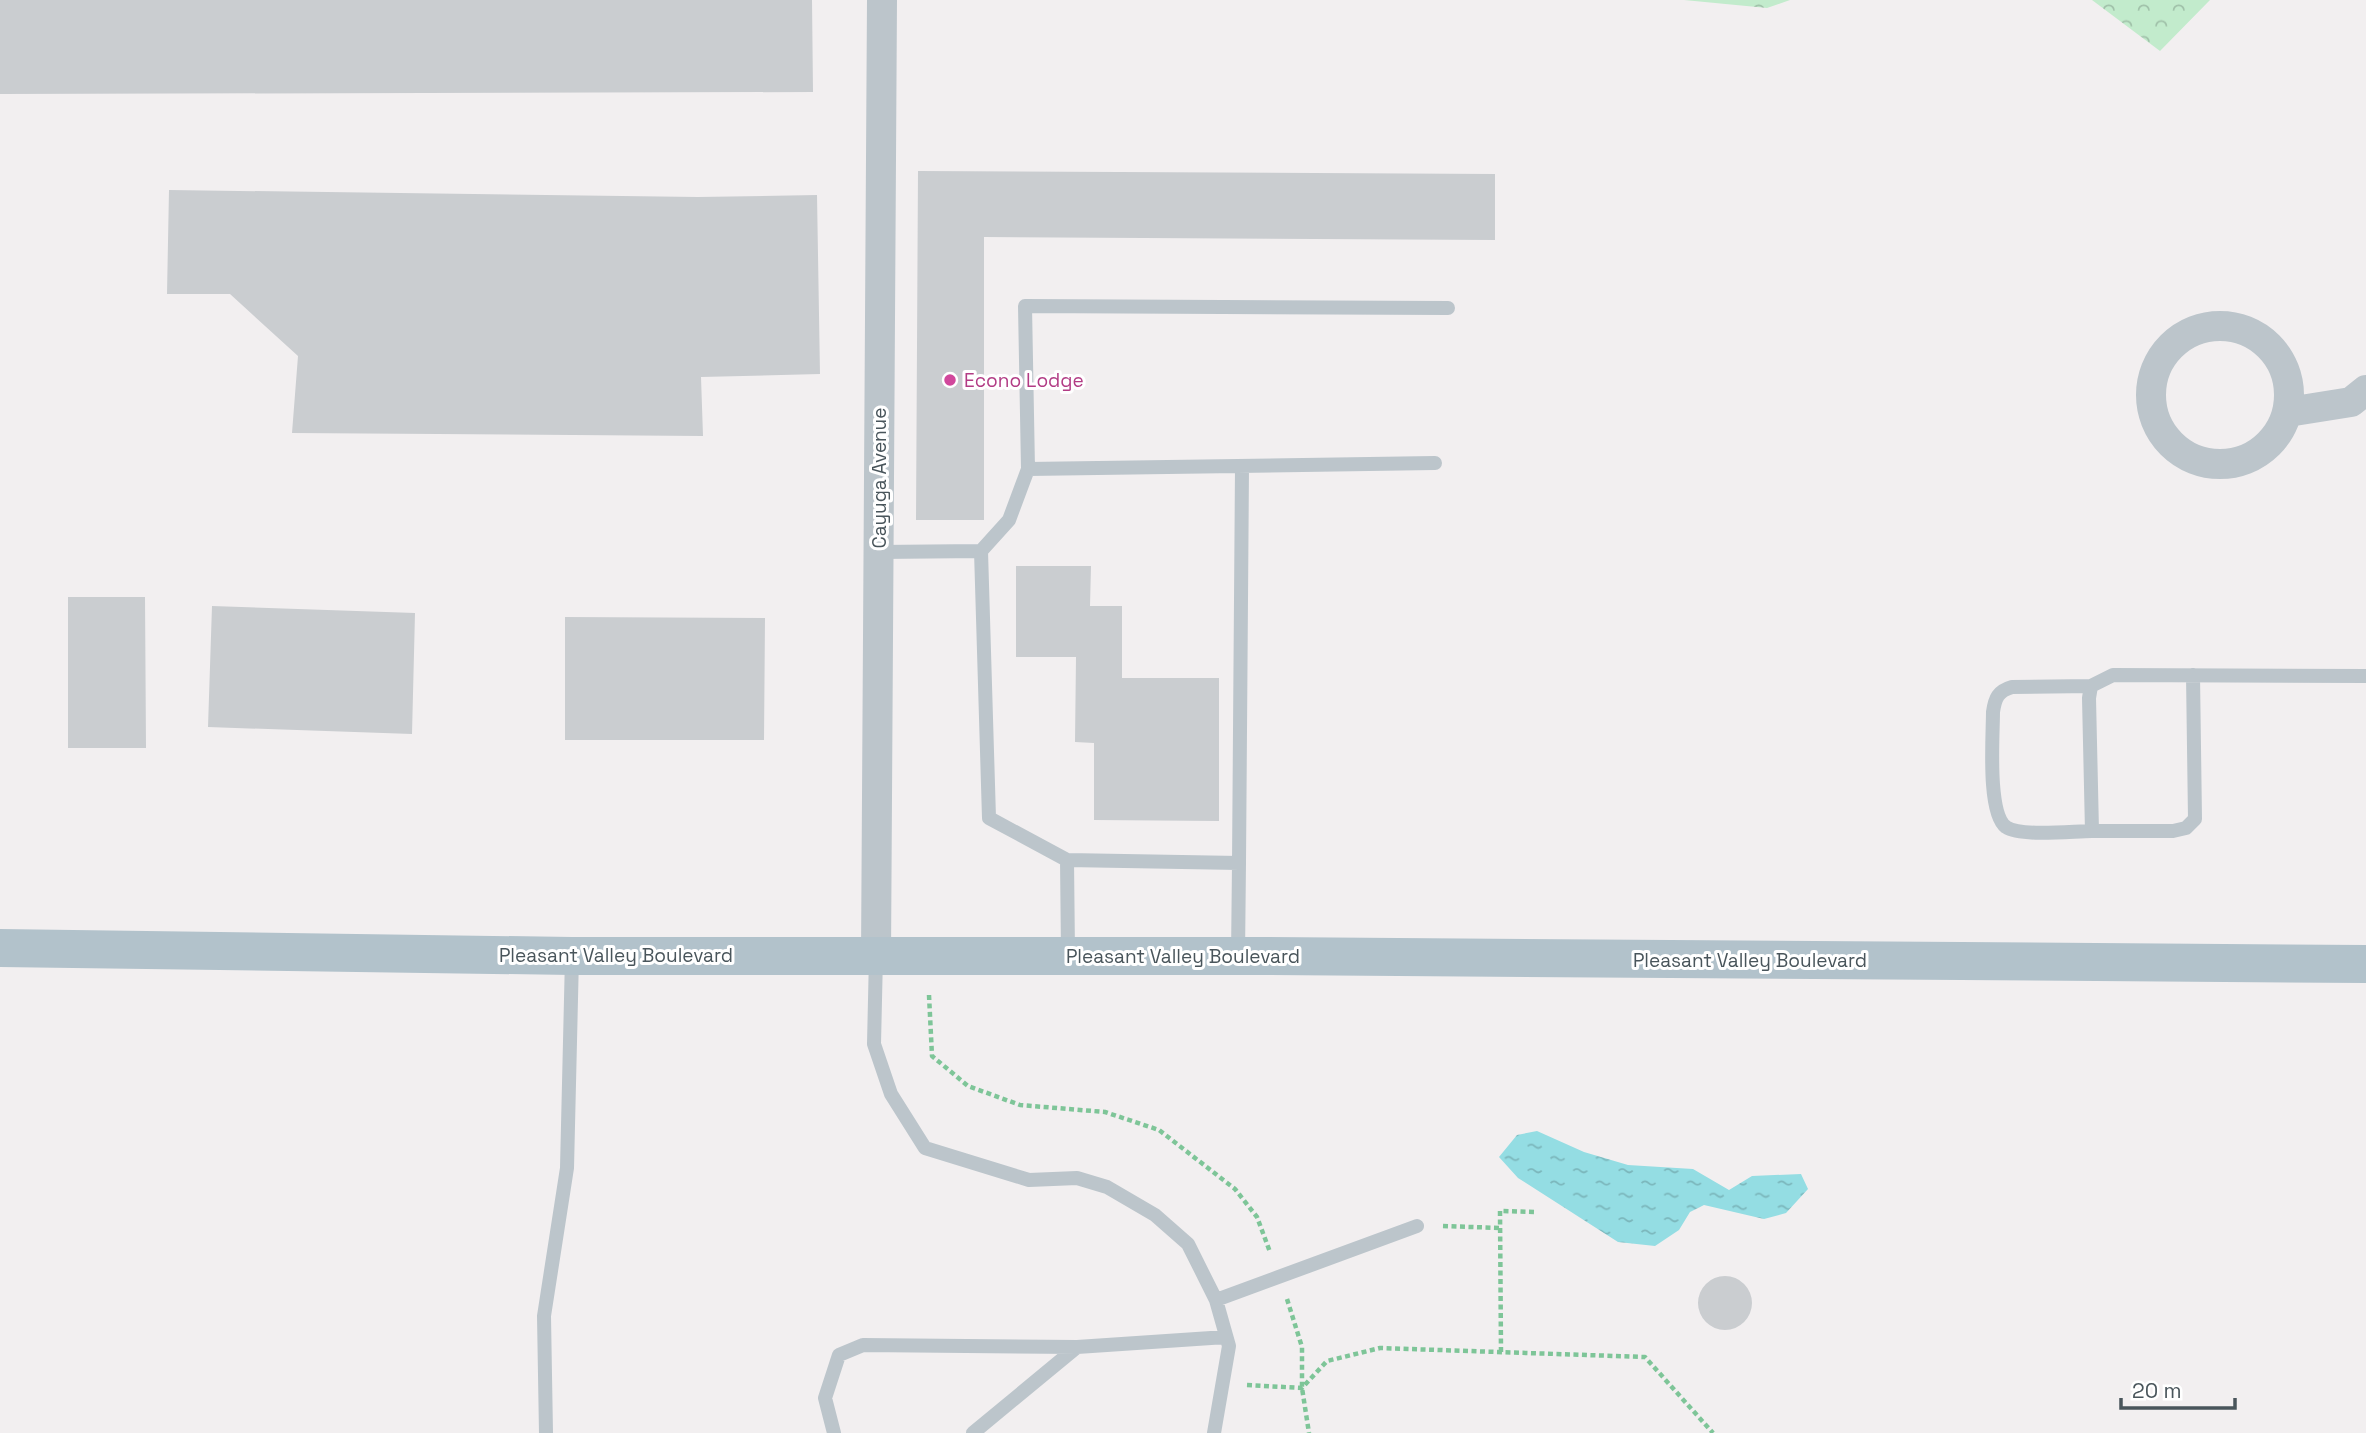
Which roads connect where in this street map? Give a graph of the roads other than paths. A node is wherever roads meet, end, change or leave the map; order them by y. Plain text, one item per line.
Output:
1 (882, 0) edge
2 (1448, 308) dead end
3 (2366, 390) edge
4 (2288, 412) junction
5 (1435, 463) dead end
6 (1242, 468) junction
7 (1028, 469) junction
8 (981, 551) junction
9 (879, 552) junction
10 (2193, 675) junction
11 (2366, 676) edge
12 (2091, 685) junction
13 (2092, 831) junction
14 (1068, 860) junction
15 (1239, 863) junction
16 (0, 948) edge
17 (572, 956) junction
18 (876, 956) junction
19 (1068, 956) junction
20 (1238, 958) junction
21 (2366, 964) edge
22 (1417, 1226) road end
23 (1216, 1300) junction
24 (1226, 1337) junction
25 (1077, 1348) junction
26 (546, 1433) edge
27 (835, 1433) edge
28 (973, 1433) edge
29 (1214, 1433) edge

1 - 9 street, Cayuga Avenue
2 - 7 lane
3 - 4 street
4 - 4 street
5 - 6 lane
6 - 7 lane
6 - 15 lane
7 - 8 lane
8 - 9 lane
8 - 14 lane
9 - 18 street, Cayuga Avenue
10 - 11 lane
10 - 12 lane
10 - 13 lane
12 - 13 lane
12 - 13 lane
14 - 15 lane
14 - 19 lane
15 - 20 lane
16 - 17 main road, Pleasant Valley Boulevard
17 - 18 main road, Pleasant Valley Boulevard
17 - 26 lane
18 - 19 main road, Pleasant Valley Boulevard
18 - 23 lane
19 - 20 main road, Pleasant Valley Boulevard
20 - 21 main road, Pleasant Valley Boulevard
22 - 23 lane
23 - 24 lane
24 - 25 lane
24 - 29 lane
25 - 27 lane
25 - 28 lane

